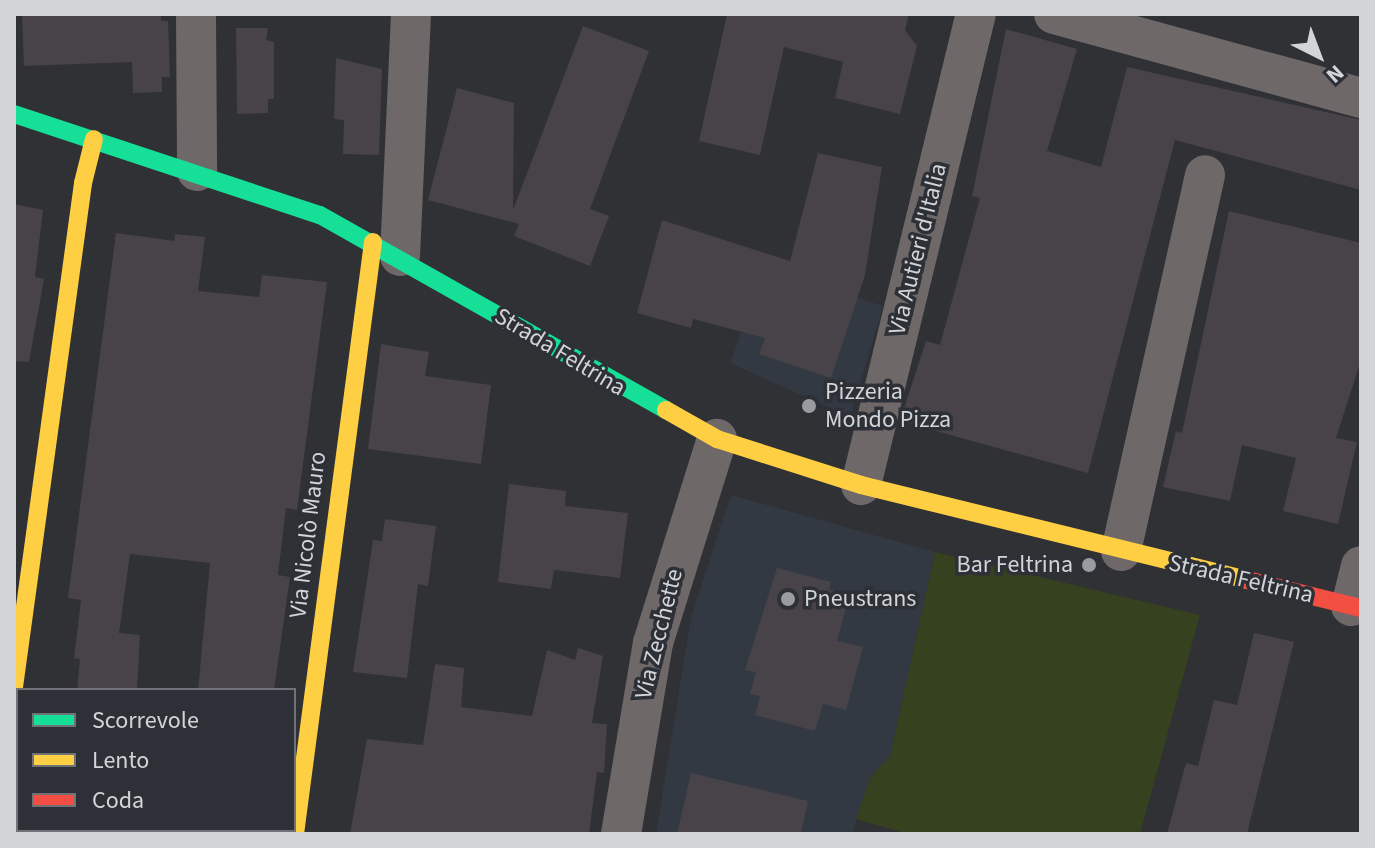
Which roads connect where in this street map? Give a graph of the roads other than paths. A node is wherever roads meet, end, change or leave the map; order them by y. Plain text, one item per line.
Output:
1 (196, 14) edge
2 (411, 14) edge
3 (976, 14) edge
4 (1054, 14) edge
5 (1361, 98) edge
6 (14, 114) edge
7 (94, 139) junction
8 (197, 171) junction
9 (1205, 175) dead end
10 (386, 249) junction
11 (717, 439) junction
12 (861, 485) junction
13 (1121, 551) junction
14 (1361, 566) edge
15 (1356, 607) edge
16 (14, 687) edge
17 (296, 826) edge
18 (621, 834) edge

1 - 8 street
2 - 10 street
3 - 12 street, Via Autieri d'Italia
4 - 5 street
6 - 7 main road, Strada Feltrina
7 - 8 main road, Strada Feltrina
7 - 16 main road
8 - 10 main road, Strada Feltrina
9 - 13 street
10 - 11 main road, Strada Feltrina
10 - 17 main road, Via Nicolò Mauro
11 - 12 main road, Strada Feltrina
11 - 18 street, Via Zecchette
12 - 13 main road, Strada Feltrina
13 - 15 main road, Strada Feltrina
14 - 15 street

